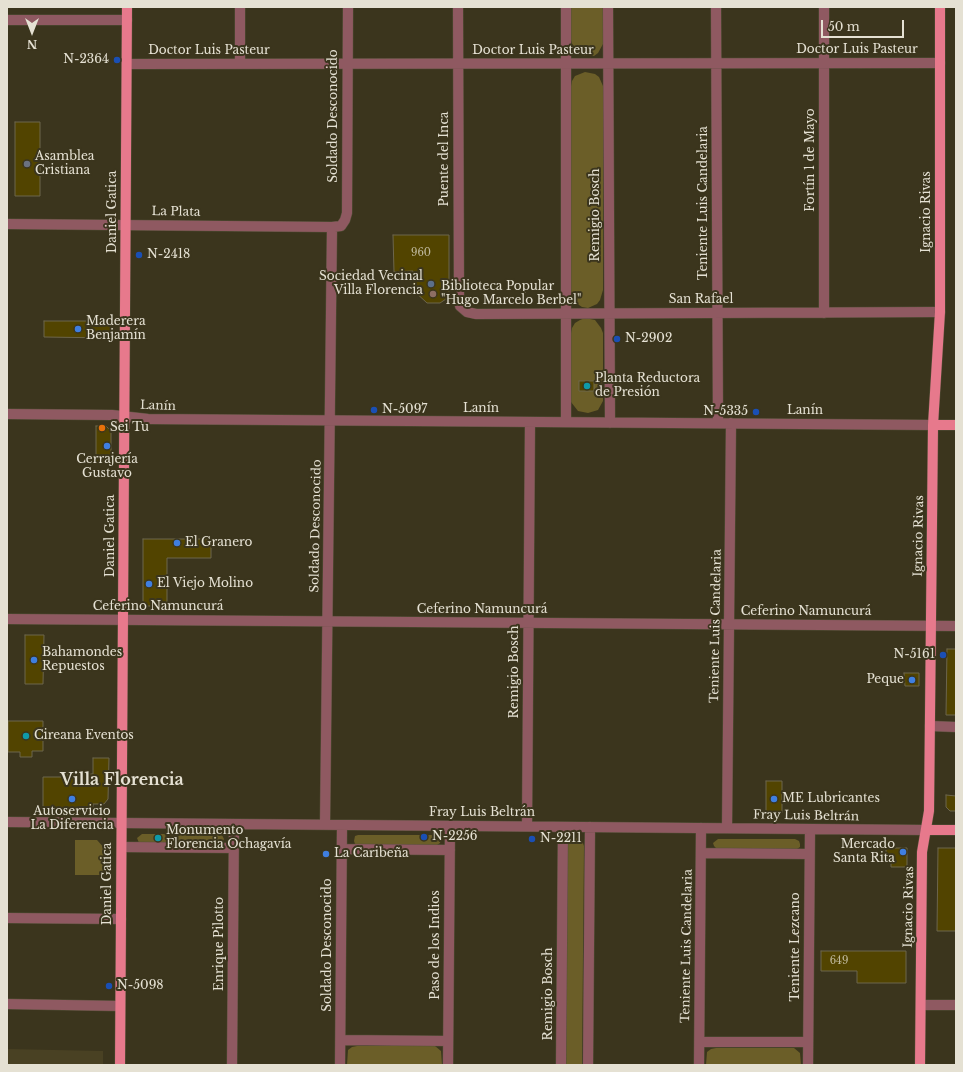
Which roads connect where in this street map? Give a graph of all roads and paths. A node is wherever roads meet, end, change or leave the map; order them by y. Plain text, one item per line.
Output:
1 (127, 7) edge
2 (240, 7) edge
3 (348, 7) edge
4 (458, 7) edge
5 (566, 7) edge
6 (608, 7) edge
7 (716, 7) edge
8 (824, 7) edge
9 (940, 7) edge
10 (7, 20) edge
11 (127, 20) junction
12 (824, 63) junction
13 (940, 63) junction
14 (126, 64) junction
15 (240, 64) junction
16 (348, 64) junction
17 (458, 64) junction
18 (566, 64) junction
19 (608, 64) junction
20 (717, 64) junction
21 (7, 224) edge
22 (344, 224) joint
23 (126, 225) junction
24 (332, 227) junction
25 (463, 310) joint
26 (940, 312) junction
27 (718, 313) junction
28 (824, 313) junction
29 (566, 314) junction
30 (609, 314) junction
31 (7, 414) edge
32 (125, 417) junction
33 (330, 420) junction
34 (530, 422) junction
35 (566, 422) junction
36 (610, 422) junction
37 (718, 423) junction
38 (730, 423) junction
39 (934, 425) junction
40 (956, 425) edge
41 (7, 619) edge
42 (123, 620) junction
43 (327, 622) junction
44 (528, 623) junction
45 (729, 624) junction
46 (931, 626) junction
47 (956, 626) edge
48 (930, 726) junction
49 (956, 726) edge
50 (7, 822) edge
51 (122, 823) junction
52 (234, 824) junction
53 (325, 824) junction
54 (342, 825) junction
55 (450, 826) junction
56 (527, 826) junction
57 (563, 826) junction
58 (590, 827) junction
59 (702, 828) junction
60 (727, 828) junction
61 (810, 829) junction
62 (926, 830) junction
63 (956, 830) edge
64 (122, 847) junction
65 (234, 848) junction
66 (342, 849) junction
67 (450, 850) junction
68 (701, 853) junction
69 (809, 854) junction
70 (7, 918) edge
71 (121, 919) junction
72 (7, 1004) edge
73 (921, 1005) junction
74 (956, 1005) edge
75 (120, 1006) junction
76 (341, 1040) junction
77 (448, 1041) junction
78 (700, 1042) junction
79 (808, 1042) junction
80 (120, 1065) edge
81 (232, 1065) edge
82 (340, 1065) edge
83 (448, 1065) edge
84 (561, 1065) edge
85 (588, 1065) edge
86 (699, 1065) edge
87 (808, 1065) edge
88 (920, 1065) edge

1 - 11 main road, Daniel Gatica
2 - 15 street
3 - 16 street, Soldado Desconocido
4 - 17 street, Puente del Inca
5 - 18 street
6 - 19 street, Remigio Bosch
7 - 20 street, Teniente Luis Candelaria
8 - 12 street, Fortín 1 de Mayo
9 - 13 main road, Ignacio Rivas
10 - 11 street
11 - 14 main road, Daniel Gatica
12 - 13 street, Doctor Luis Pasteur
12 - 20 street, Doctor Luis Pasteur
12 - 28 street, Fortín 1 de Mayo
13 - 26 main road, Ignacio Rivas
14 - 15 street, Doctor Luis Pasteur
14 - 23 main road, Daniel Gatica
15 - 16 street, Doctor Luis Pasteur
16 - 17 street, Doctor Luis Pasteur
16 - 22 street, Soldado Desconocido
17 - 18 street, Doctor Luis Pasteur
17 - 25 street, Puente del Inca
18 - 19 street, Doctor Luis Pasteur
18 - 29 street
19 - 20 street, Doctor Luis Pasteur
19 - 30 street, Remigio Bosch
20 - 27 street, Teniente Luis Candelaria
21 - 23 street, La Plata
22 - 24 street, La Plata
23 - 24 street, La Plata
23 - 32 main road, Daniel Gatica
24 - 33 street, Soldado Desconocido
25 - 29 street, San Rafael
26 - 28 street, San Rafael
26 - 39 main road, Ignacio Rivas
27 - 28 street, San Rafael
27 - 30 street, San Rafael
27 - 37 street, Teniente Luis Candelaria
29 - 30 street, San Rafael
29 - 35 street
30 - 36 street, Remigio Bosch
31 - 32 street, Lanín
32 - 33 street, Lanín
32 - 42 main road, Daniel Gatica
33 - 34 street, Lanín
33 - 43 street, Soldado Desconocido
34 - 35 street, Lanín
34 - 44 street, Remigio Bosch
35 - 36 street, Lanín
36 - 37 street, Lanín
37 - 38 street, Lanín
38 - 39 street, Lanín
38 - 45 street, Teniente Luis Candelaria
39 - 40 main road, Lanín
39 - 46 main road, Ignacio Rivas
41 - 42 street, Ceferino Namuncurá
42 - 43 street, Ceferino Namuncurá
42 - 51 main road, Daniel Gatica
43 - 44 street, Ceferino Namuncurá
43 - 53 street, Soldado Desconocido
44 - 45 street, Ceferino Namuncurá
44 - 56 street, Remigio Bosch
45 - 46 street, Ceferino Namuncurá
45 - 60 street, Teniente Luis Candelaria
46 - 47 street, Ceferino Namuncurá
46 - 48 main road, Ignacio Rivas
48 - 49 street
48 - 62 main road, Ignacio Rivas
50 - 51 street, Fray Luis Beltrán
51 - 52 street, Fray Luis Beltrán
51 - 64 main road, Daniel Gatica
52 - 53 street, Fray Luis Beltrán
52 - 65 street, Enrique Pilotto
53 - 54 street, Fray Luis Beltrán
54 - 55 street, Fray Luis Beltrán
54 - 66 street, Soldado Desconocido
55 - 56 street, Fray Luis Beltrán
55 - 67 street, Paso de los Indios
56 - 57 street, Fray Luis Beltrán
57 - 58 street, Fray Luis Beltrán
57 - 84 street, Remigio Bosch
58 - 59 street, Fray Luis Beltrán
58 - 85 street
59 - 60 street, Fray Luis Beltrán
59 - 68 street, Teniente Luis Candelaria
60 - 61 street, Fray Luis Beltrán
61 - 62 street, Fray Luis Beltrán
61 - 69 street, Teniente Lezcano
62 - 63 main road, Fray Luis Beltrán
62 - 73 main road, Ignacio Rivas
64 - 65 street
64 - 71 main road, Daniel Gatica
65 - 81 street, Enrique Pilotto
66 - 67 street
66 - 76 street, Soldado Desconocido
67 - 77 street, Paso de los Indios
68 - 69 street
68 - 78 street, Teniente Luis Candelaria
69 - 79 street, Teniente Lezcano
70 - 71 street
71 - 75 main road, Daniel Gatica
72 - 75 street
73 - 74 street
73 - 88 main road, Ignacio Rivas
75 - 80 main road, Daniel Gatica
76 - 77 street
76 - 82 street, Soldado Desconocido
77 - 83 street, Paso de los Indios
78 - 79 street
78 - 86 street, Teniente Luis Candelaria
79 - 87 street, Teniente Lezcano

